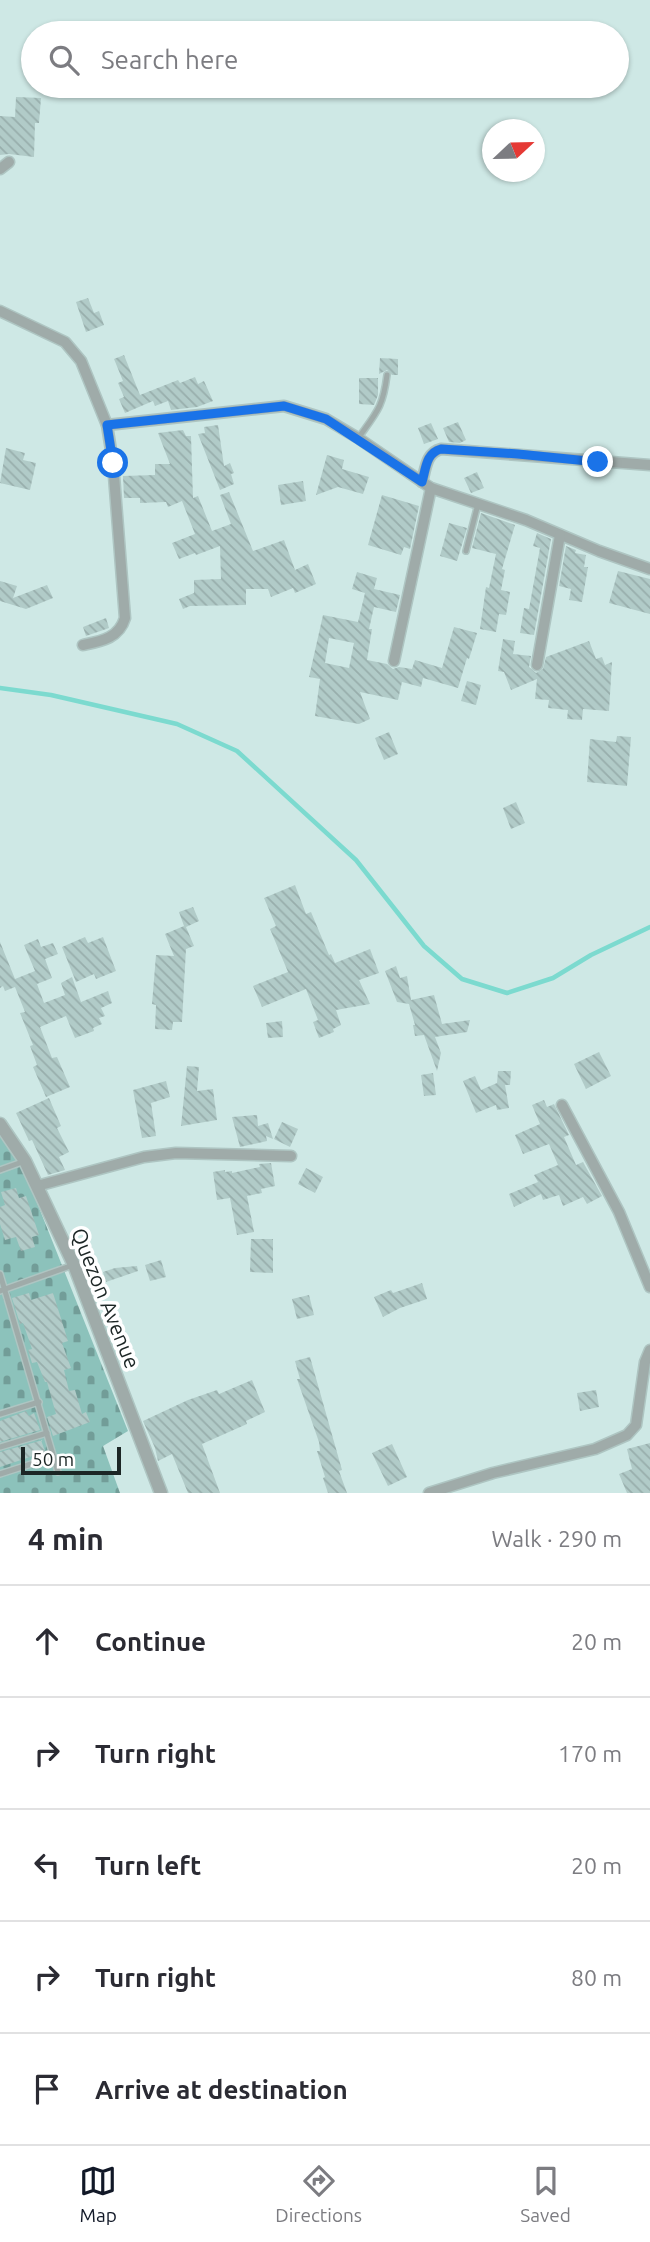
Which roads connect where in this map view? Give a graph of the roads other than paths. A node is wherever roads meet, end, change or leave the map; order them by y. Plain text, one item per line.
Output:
1 (0, 311) edge
2 (387, 375) dead end
3 (107, 425) junction
4 (358, 438) junction
5 (650, 465) edge
6 (427, 485) junction
7 (478, 504) junction
8 (560, 535) junction
9 (466, 551) dead end
10 (650, 569) edge
11 (83, 645) dead end
12 (394, 661) dead end
13 (537, 665) dead end
14 (562, 1105) dead end
15 (0, 1124) edge
16 (291, 1156) dead end
17 (26, 1161) junction
18 (0, 1170) edge
19 (37, 1186) junction
20 (74, 1265) junction
21 (0, 1274) edge
22 (650, 1287) edge
23 (2, 1290) edge
24 (650, 1350) edge
25 (39, 1402) junction
26 (0, 1414) edge
27 (47, 1433) junction
28 (0, 1447) edge
29 (53, 1457) junction
30 (58, 1472) dead end
31 (0, 1474) edge
32 (161, 1493) edge
33 (429, 1493) edge

1 - 3 street
2 - 4 lane
3 - 4 street
3 - 11 street
4 - 6 street
5 - 6 street
6 - 7 street
6 - 12 street
7 - 8 street
7 - 9 lane
8 - 10 street
8 - 13 street
14 - 22 street
15 - 17 street, Quezon Avenue
16 - 19 street
17 - 18 lane
17 - 19 street, Quezon Avenue
19 - 20 street, Quezon Avenue
20 - 23 lane
20 - 32 street, Quezon Avenue
21 - 23 lane
23 - 25 lane
24 - 33 street
25 - 26 lane
25 - 27 lane
27 - 28 lane
27 - 29 lane
29 - 30 lane
29 - 31 lane

